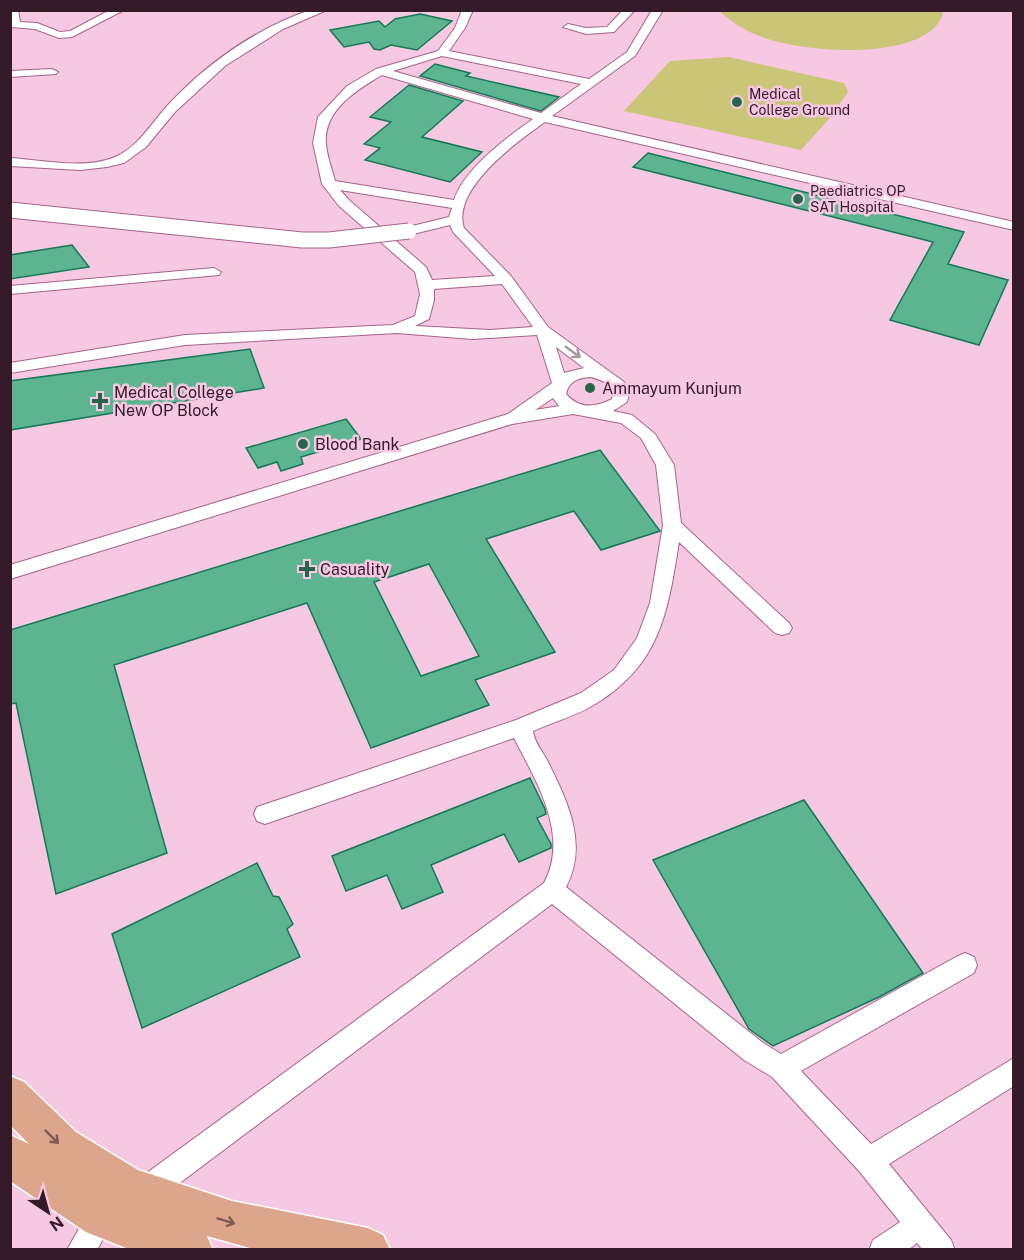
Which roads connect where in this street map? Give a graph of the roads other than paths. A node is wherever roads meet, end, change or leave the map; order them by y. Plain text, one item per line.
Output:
1 (13, 10) edge
2 (119, 10) edge
3 (322, 10) edge
4 (468, 10) edge
5 (630, 10) edge
6 (658, 10) edge
7 (568, 27) dead end
8 (442, 53) junction
9 (380, 71) junction
10 (52, 72) dead end
11 (10, 74) edge
12 (591, 83) junction
13 (543, 118) junction
14 (10, 162) edge
15 (329, 184) junction
16 (459, 205) junction
17 (10, 210) edge
18 (455, 220) junction
19 (1014, 226) edge
20 (214, 272) dead end
21 (506, 279) junction
22 (428, 285) junction
23 (10, 291) edge
24 (391, 329) junction
25 (543, 330) junction
26 (10, 368) edge
27 (603, 374) junction
28 (559, 385) junction
29 (580, 411) junction
30 (510, 419) junction
31 (672, 525) junction
32 (10, 572) edge
33 (782, 628) dead end
34 (523, 726) junction
35 (265, 814) dead end
36 (552, 890) junction
37 (965, 965) dead end
38 (781, 1068) junction
39 (1014, 1071) edge
40 (10, 1096) edge
41 (10, 1156) edge
42 (869, 1161) junction
43 (112, 1221) edge
44 (921, 1224) junction
45 (191, 1250) edge
46 (368, 1250) edge
47 (883, 1250) edge
48 (941, 1250) edge

1 - 2 street
3 - 14 street
4 - 8 street
5 - 7 street
6 - 12 street
8 - 9 street
8 - 12 street
9 - 13 street
9 - 15 street
10 - 11 street
12 - 13 street
13 - 16 street
13 - 19 street
15 - 16 street
15 - 22 street
16 - 18 street
17 - 18 street, bridge
18 - 21 street
20 - 23 street
21 - 22 street
21 - 25 street
22 - 24 street
24 - 25 street
24 - 26 street
25 -> 27 street
25 - 28 street
27 - 28 street
27 - 29 street
28 - 29 street
28 - 30 street
29 - 30 street
29 - 31 street
30 - 32 street
31 - 33 street
31 - 34 street
34 - 35 street
34 - 36 street
36 - 38 street
36 - 43 street
37 - 38 street
38 - 42 street
39 - 42 street
40 -> 43 main road
41 - 43 main road
42 - 44 street
43 - 45 main road
43 -> 46 main road
44 - 47 street
44 - 48 street

